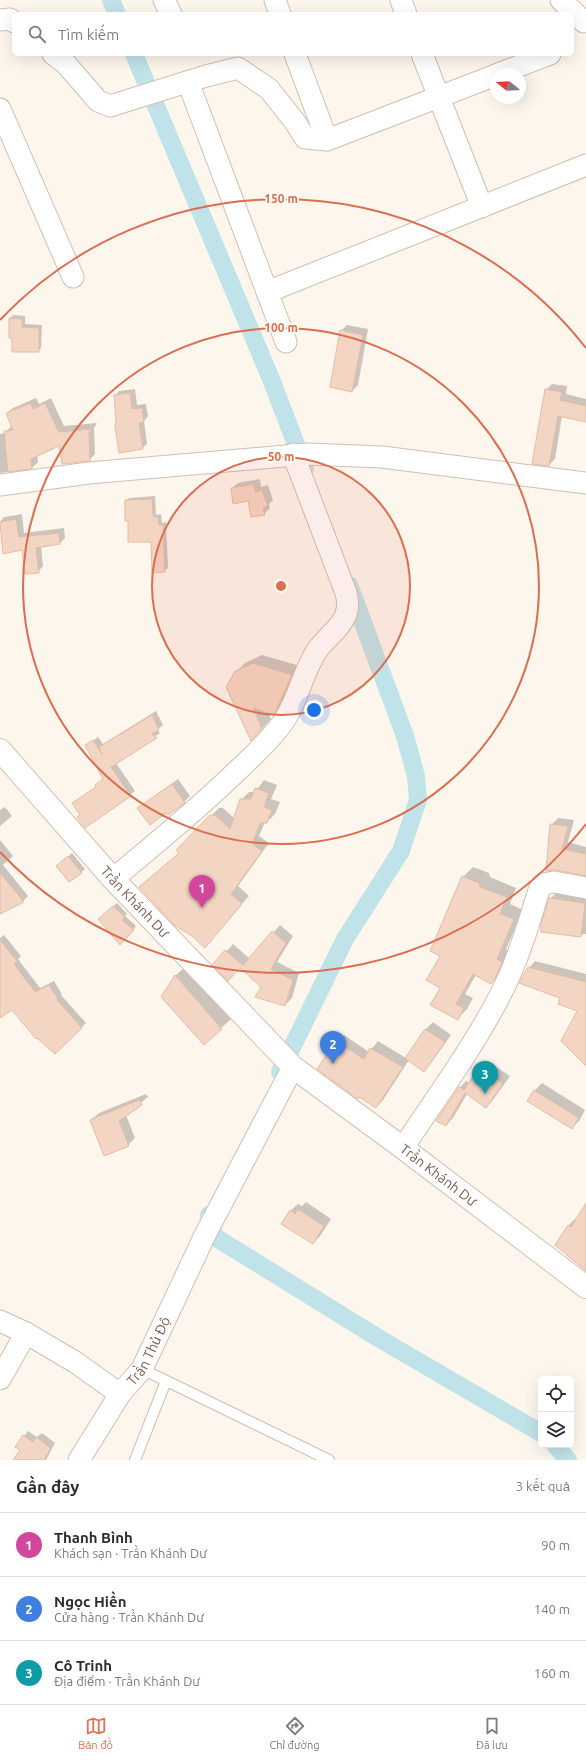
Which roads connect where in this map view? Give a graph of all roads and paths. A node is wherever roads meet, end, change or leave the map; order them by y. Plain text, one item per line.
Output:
1 (164, 0) edge
2 (275, 0) edge
3 (401, 0) edge
4 (561, 0) edge
5 (170, 12) edge
6 (279, 12) edge
7 (405, 12) edge
8 (570, 12) edge
9 (574, 17) edge
10 (0, 20) edge
11 (12, 20) edge
12 (581, 26) edge
13 (56, 56) edge
14 (296, 56) edge
15 (423, 56) edge
16 (545, 56) edge
17 (513, 68) edge
18 (490, 77) edge
19 (188, 82) junction
20 (438, 97) junction
21 (0, 109) edge
22 (327, 140) junction
23 (586, 165) edge
24 (482, 207) junction
25 (73, 277) dead end
26 (267, 292) junction
27 (286, 342) dead end
28 (299, 454) junction
29 (586, 483) edge
30 (0, 485) edge
31 (0, 750) edge
32 (113, 880) junction
33 (586, 888) edge
34 (292, 1065) junction
35 (403, 1148) junction
36 (586, 1287) edge
37 (0, 1321) edge
38 (26, 1333) junction
39 (142, 1369) junction
40 (0, 1379) edge
41 (166, 1380) junction
42 (120, 1394) junction
43 (79, 1460) edge
44 (135, 1460) edge
45 (330, 1460) edge

1 - 5 street
2 - 6 street
3 - 7 street
4 - 8 street
9 - 12 street
10 - 11 street
13 - 19 street
14 - 22 street
15 - 20 street
16 - 17 street
18 - 20 street
19 - 22 street
19 - 26 street
20 - 22 street
20 - 24 street
21 - 25 street
23 - 24 street
24 - 26 street
26 - 27 street
28 - 29 street
28 - 30 street
28 - 32 street
31 - 32 street, Trần Khánh Dư
32 - 34 street, Trần Khánh Dư
33 - 35 street
34 - 35 street, Trần Khánh Dư
34 - 39 street, Trần Thủ Độ
35 - 36 street, Trần Khánh Dư
37 - 38 street
38 - 40 street
38 - 42 street
39 - 41 lane
39 - 42 street, Trần Thủ Độ
41 - 44 lane
41 - 45 lane
42 - 43 street, Trần Thủ Độ

